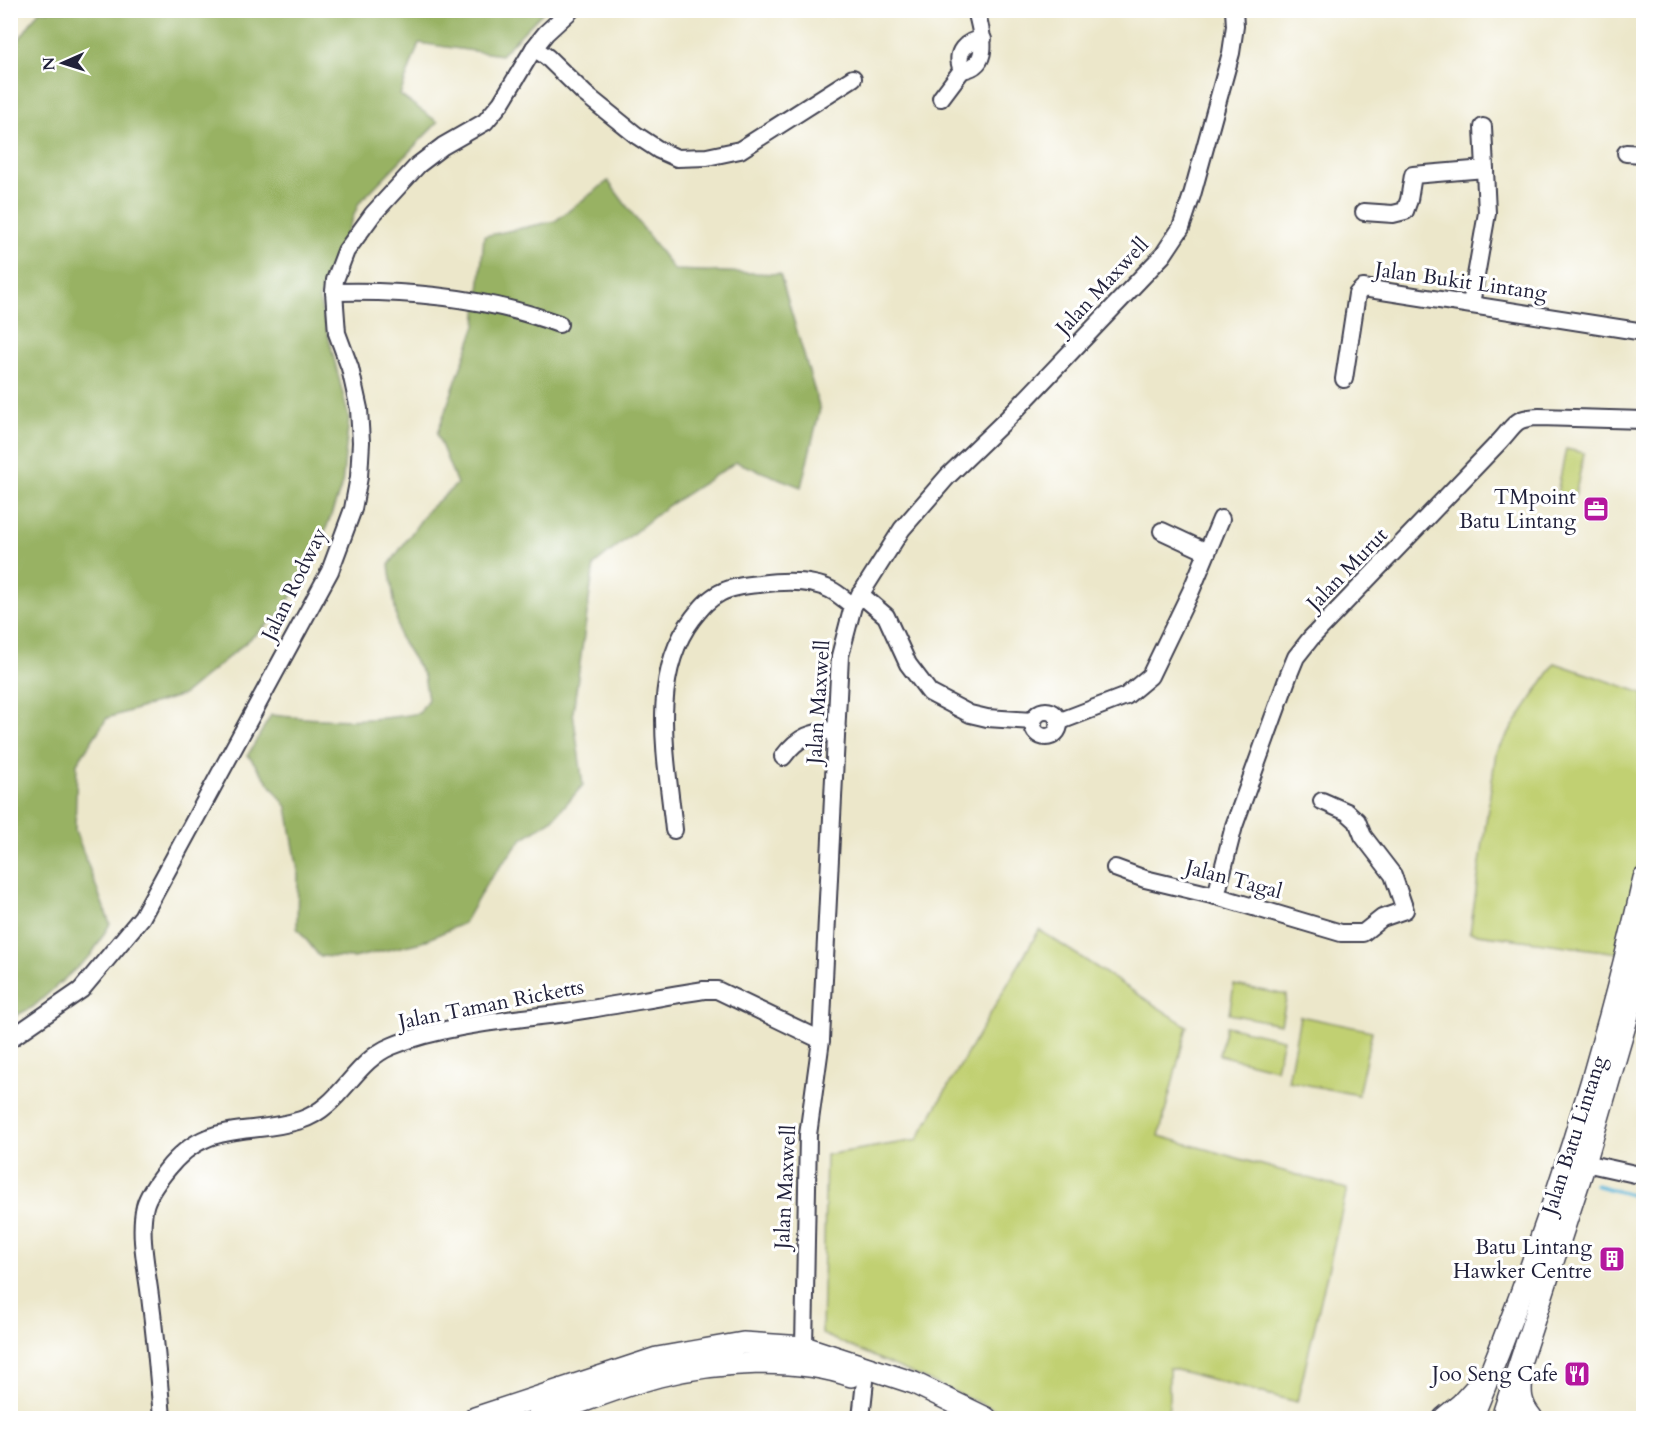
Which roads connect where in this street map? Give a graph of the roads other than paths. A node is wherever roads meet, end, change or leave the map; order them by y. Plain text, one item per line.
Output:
1 (571, 10) edge
2 (976, 10) edge
3 (1234, 10) edge
4 (534, 48) junction
5 (853, 78) dead end
6 (941, 98) dead end
7 (1483, 127) dead end
8 (1626, 153) dead end
9 (1644, 154) edge
10 (1485, 169) junction
11 (1364, 212) dead end
12 (334, 292) junction
13 (1471, 304) junction
14 (559, 324) dead end
15 (1644, 332) edge
16 (1344, 379) dead end
17 (1644, 420) edge
18 (1221, 519) dead end
19 (1162, 531) dead end
20 (1207, 552) junction
21 (857, 600) junction
22 (837, 729) junction
23 (783, 757) dead end
24 (1322, 801) dead end
25 (674, 830) dead end
26 (1115, 868) dead end
27 (1644, 878) edge
28 (1216, 896) junction
29 (1644, 960) edge
30 (10, 1040) edge
31 (821, 1040) junction
32 (1585, 1163) junction
33 (1644, 1176) edge
34 (804, 1347) junction
35 (1525, 1347) junction
36 (1493, 1369) junction
37 (865, 1381) junction
38 (561, 1414) edge
39 (162, 1419) edge
40 (476, 1419) edge
41 (537, 1419) edge
42 (861, 1419) edge
43 (954, 1419) edge
44 (986, 1419) edge
45 (1444, 1419) edge
46 (1472, 1419) edge
47 (1502, 1419) edge
48 (1532, 1419) edge

1 - 4 street, Jalan Rodway
2 - 6 street
3 - 21 street, Jalan Maxwell
4 - 5 street
4 - 12 street, Jalan Rodway
7 - 10 street
8 - 9 street
10 - 11 street
10 - 13 street
12 - 14 street
12 - 30 street, Jalan Rodway
13 - 15 street, Jalan Bukit Lintang
13 - 16 street, Jalan Bukit Lintang
17 - 28 street, Jalan Murut
18 - 20 street
19 - 20 street
20 - 21 street
21 - 22 street, Jalan Maxwell
21 - 25 street
22 - 23 street
22 - 31 street, Jalan Maxwell
24 - 28 street, Jalan Tagal
26 - 28 street, Jalan Tagal
27 - 36 main road, Jalan Batu Lintang
29 - 32 main road, Jalan Batu Lintang
31 - 34 street, Jalan Maxwell
31 - 39 street, Jalan Taman Ricketts
32 - 33 street
32 - 35 main road, Jalan Batu Lintang
34 - 40 main road
34 - 44 main road
35 - 47 main road, Jalan Batu Lintang
35 - 48 main road
36 - 45 main road
36 - 46 main road, Jalan Batu Lintang
37 - 38 main road
37 - 42 street
37 - 43 main road
38 - 41 main road

